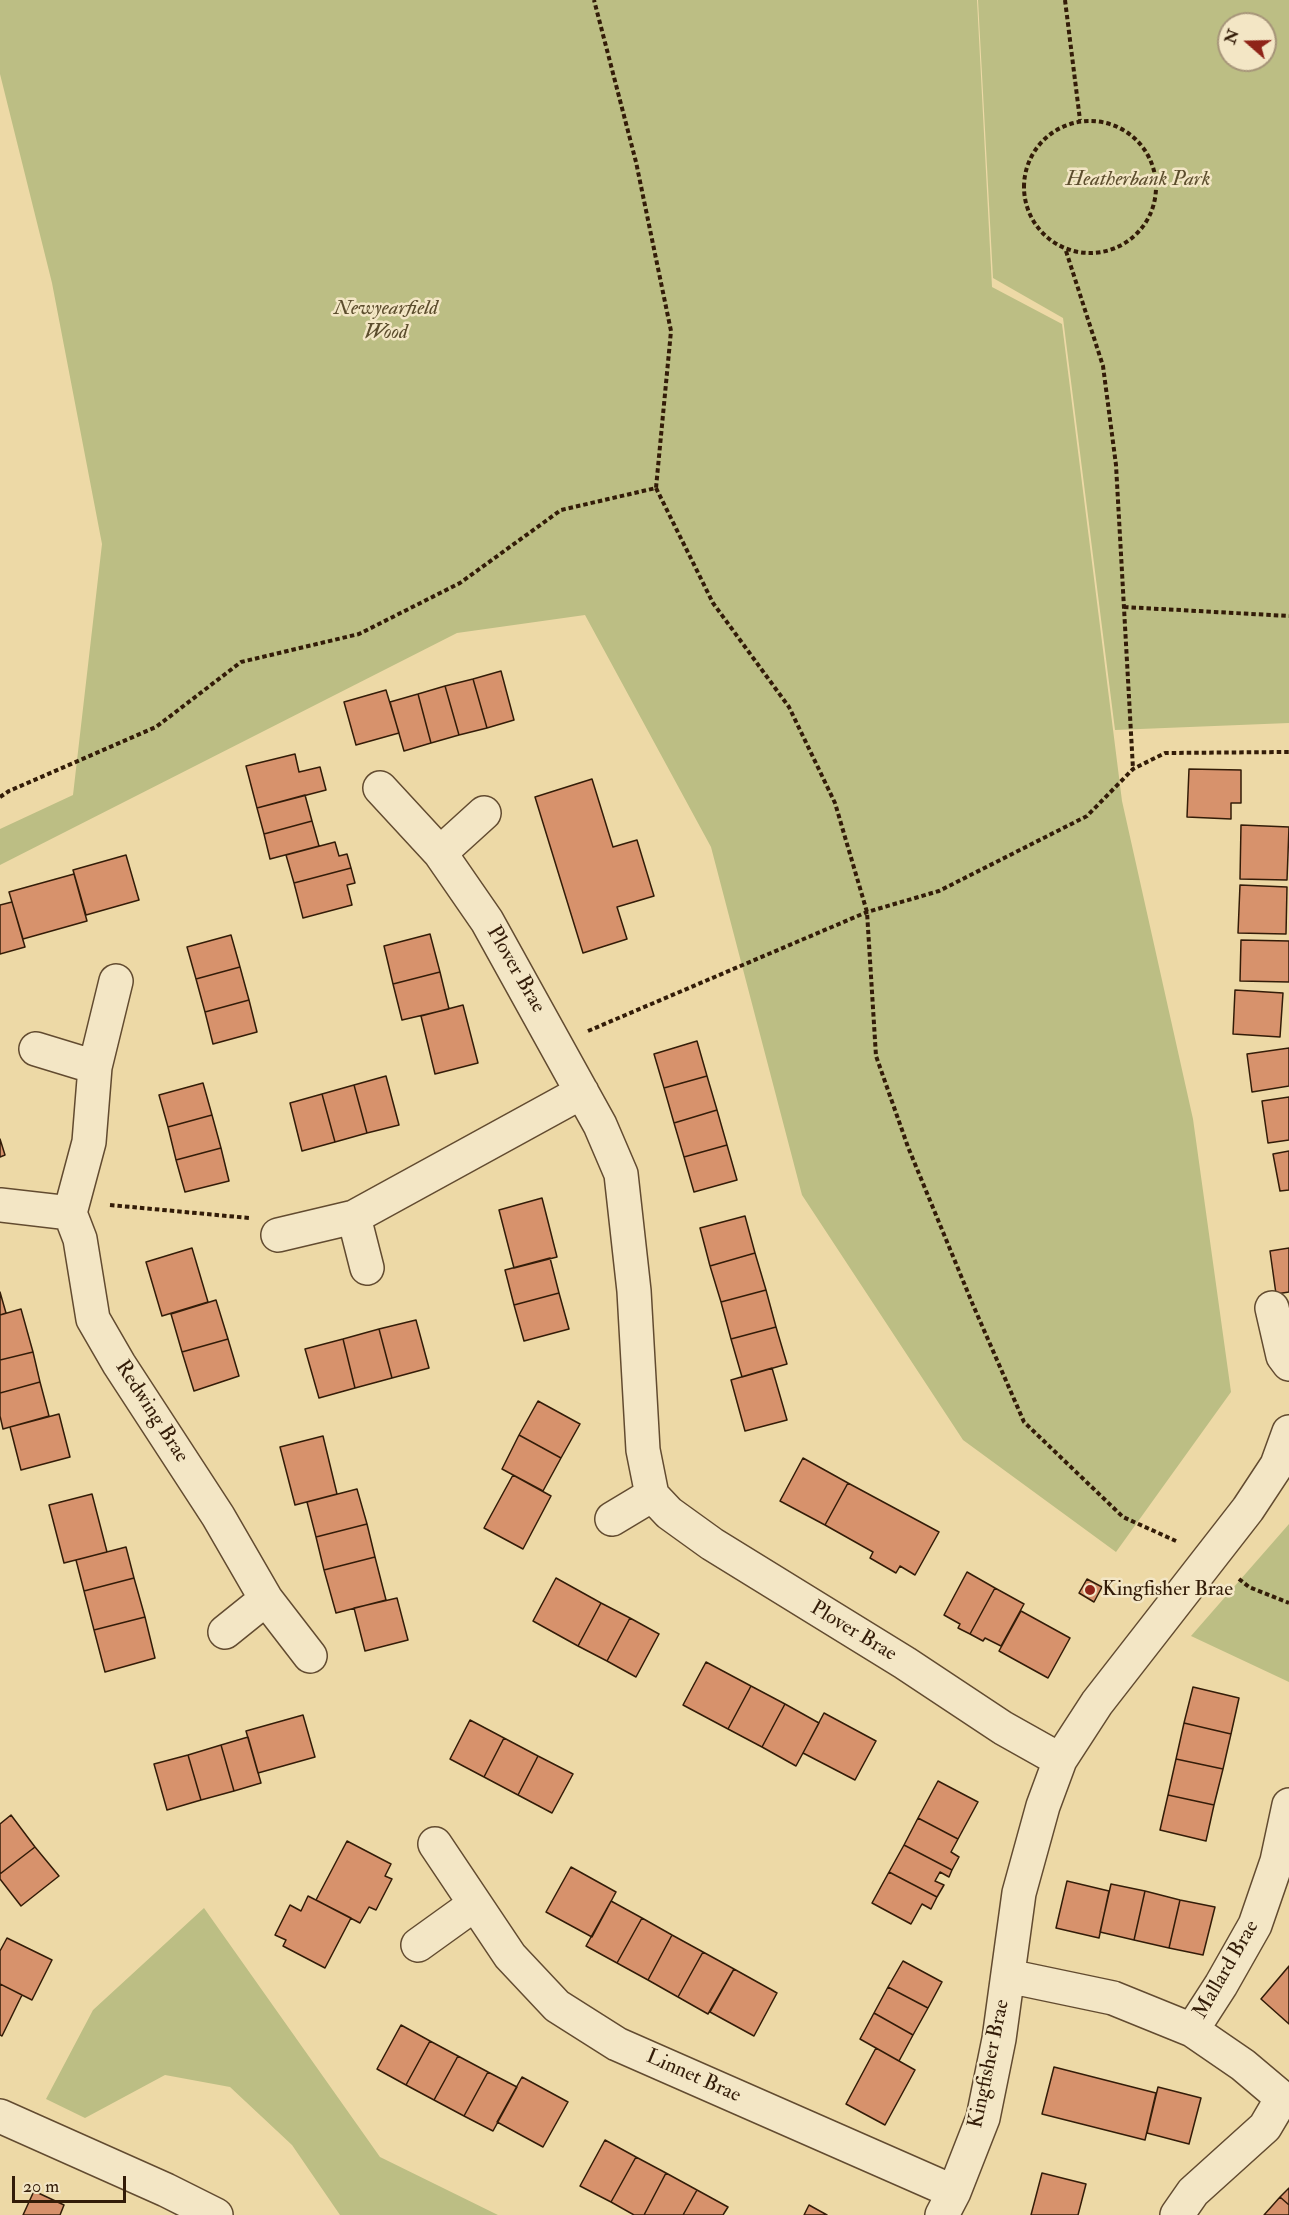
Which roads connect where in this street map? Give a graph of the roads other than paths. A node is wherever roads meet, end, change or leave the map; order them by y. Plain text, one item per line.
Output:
1 (380, 788) dead end
2 (484, 813) dead end
3 (440, 853) junction
4 (116, 981) dead end
5 (36, 1049) dead end
6 (95, 1067) junction
7 (582, 1092) junction
8 (0, 1205) edge
9 (72, 1207) junction
10 (354, 1217) junction
11 (278, 1235) road end
12 (367, 1268) dead end
13 (1272, 1308) dead end
14 (1289, 1364) edge
15 (1289, 1432) edge
16 (652, 1495) junction
17 (612, 1519) dead end
18 (266, 1599) junction
19 (225, 1632) dead end
20 (310, 1656) dead end
21 (1060, 1760) junction
22 (1289, 1805) edge
23 (435, 1844) dead end
24 (475, 1904) junction
25 (417, 1945) dead end
26 (1008, 1976) junction
27 (1192, 2030) junction
28 (1286, 2099) edge
29 (0, 2116) edge
30 (948, 2204) edge
31 (216, 2215) edge
32 (1177, 2215) edge

1 - 3 street, Plover Brae
2 - 3 street
3 - 7 street, Plover Brae
4 - 6 street
5 - 6 street
6 - 9 street
7 - 10 street
7 - 16 street, Plover Brae
8 - 9 street
9 - 18 street, Redwing Brae
10 - 11 street
10 - 12 street
13 - 14 street
15 - 21 street, Kingfisher Brae
16 - 17 street
16 - 21 street, Plover Brae
18 - 19 street
18 - 20 street, Redwing Brae
21 - 26 street, Kingfisher Brae
22 - 27 street, Mallard Brae
23 - 24 street, Linnet Brae
24 - 25 street
24 - 30 street, Linnet Brae
26 - 27 street, Mallard Brae
26 - 30 street, Kingfisher Brae
27 - 28 street, Mallard Brae
28 - 32 street, Mallard Brae
29 - 31 street

